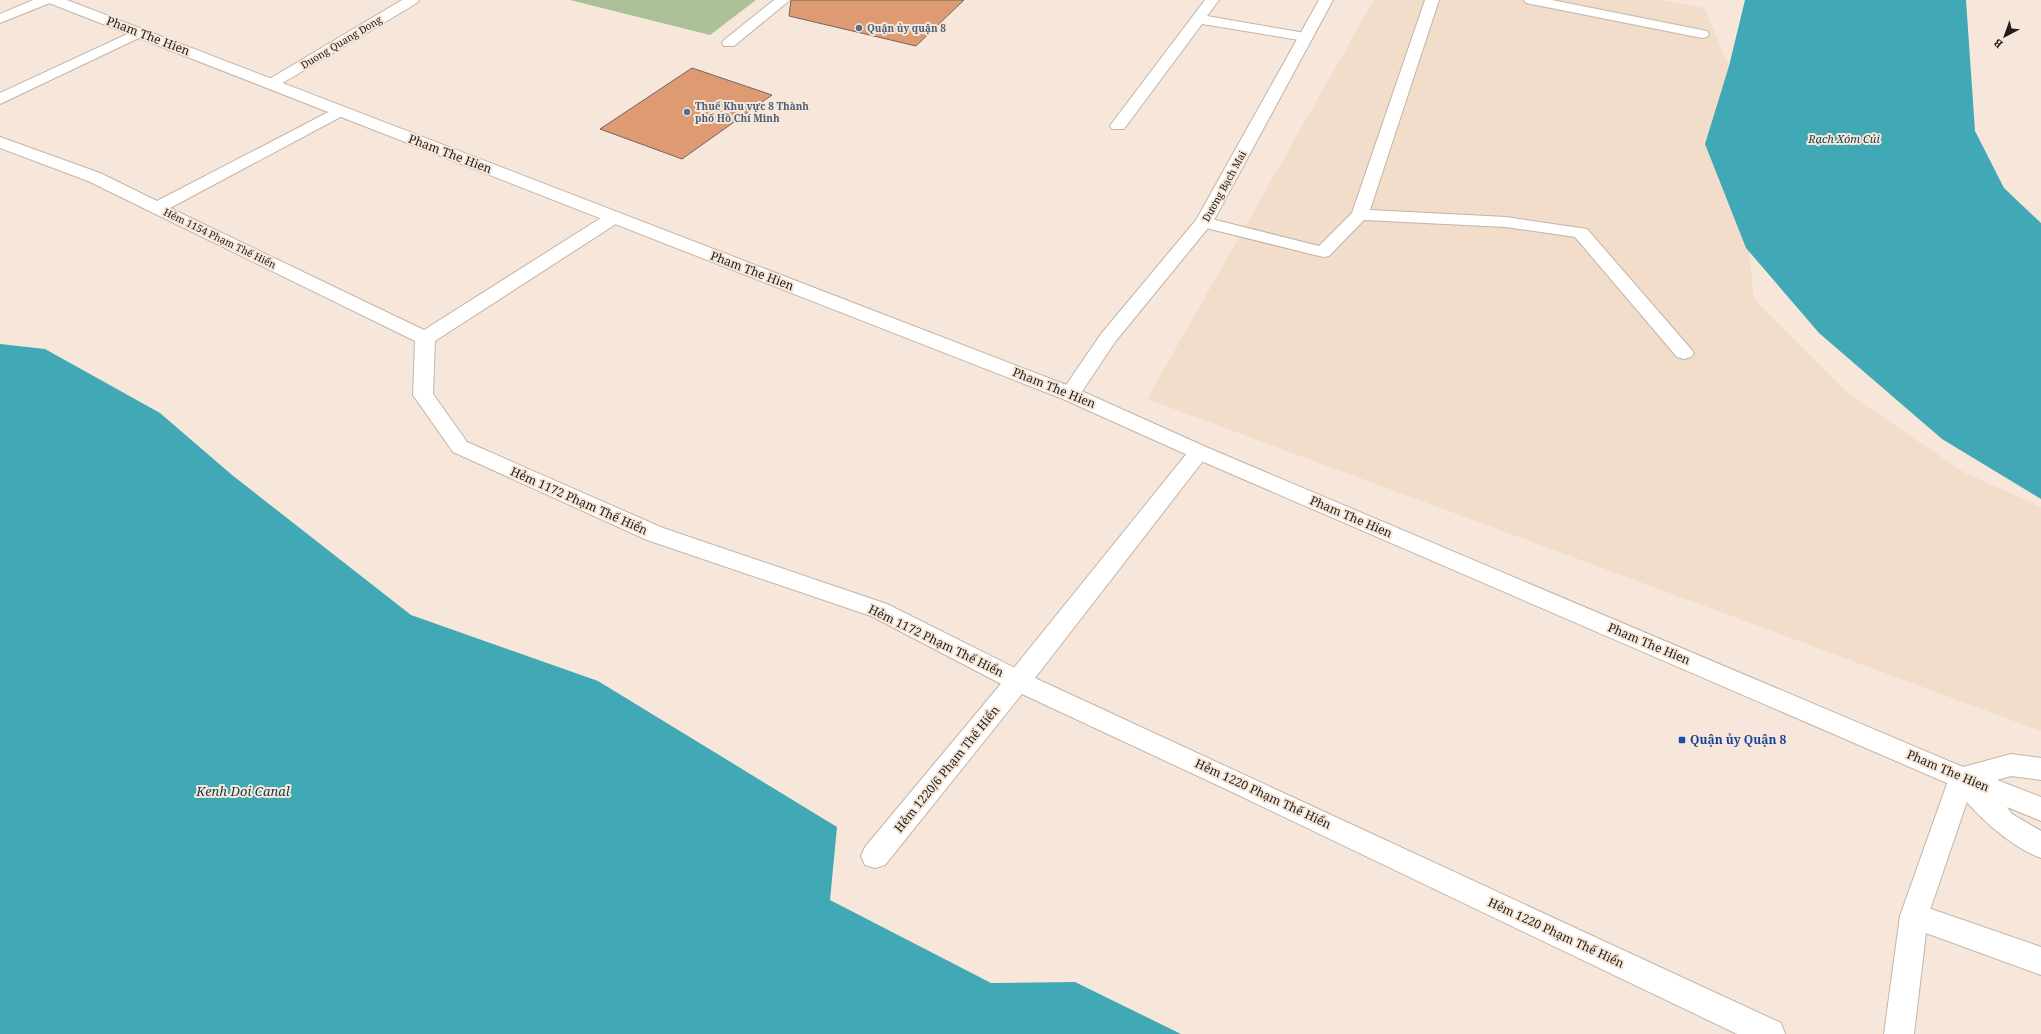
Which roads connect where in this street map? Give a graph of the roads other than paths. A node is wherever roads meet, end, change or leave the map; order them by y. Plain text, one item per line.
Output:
1 (45, 0) edge
2 (54, 0) edge
3 (412, 0) edge
4 (783, 0) edge
5 (1212, 0) edge
6 (1326, 0) edge
7 (1432, 0) edge
8 (1532, 0) edge
9 (0, 19) edge
10 (1199, 19) junction
11 (138, 33) junction
12 (1702, 34) dead end
13 (1305, 37) junction
14 (729, 43) dead end
15 (271, 84) junction
16 (0, 99) edge
17 (340, 111) junction
18 (1118, 126) dead end
19 (0, 142) edge
20 (158, 208) junction
21 (1360, 214) junction
22 (613, 218) junction
23 (1204, 222) junction
24 (425, 338) junction
25 (1684, 353) dead end
26 (1070, 394) junction
27 (1199, 452) junction
28 (1018, 681) junction
29 (2041, 769) edge
30 (1962, 778) junction
31 (2041, 809) edge
32 (2041, 846) edge
33 (875, 856) dead end
34 (1914, 916) junction
35 (2041, 961) edge
36 (1770, 1034) edge
37 (1899, 1034) edge

1 - 9 street
2 - 11 street, Pham The Hien
3 - 15 street, Duong Quang Dong
4 - 14 street
5 - 10 street
6 - 13 street, Dương Bạch Mai
7 - 21 street
8 - 12 street
10 - 13 street
10 - 18 street
11 - 15 street, Pham The Hien
11 - 16 street
13 - 23 street, Dương Bạch Mai
15 - 17 street, Pham The Hien
17 - 20 street, Hẻm 1154 Phạm Thế Hiển
17 - 22 street, Pham The Hien
19 - 20 street
20 - 24 street, Hẻm 1154 Phạm Thế Hiển
21 - 23 street
21 - 25 street
22 - 24 street
22 - 26 street, Pham The Hien
23 - 26 street, Dương Bạch Mai
24 - 28 street, Hẻm 1172 Phạm Thế Hiển
26 - 27 street, Pham The Hien
27 - 28 street
27 - 30 street, Pham The Hien
28 - 33 street, Hẻm 1220/6 Phạm Thế Hiển
28 - 36 street, Hẻm 1220 Phạm Thế Hiển
29 - 30 street
30 - 31 street, Pham The Hien
30 - 32 street
30 - 34 street
34 - 35 street
34 - 37 street

